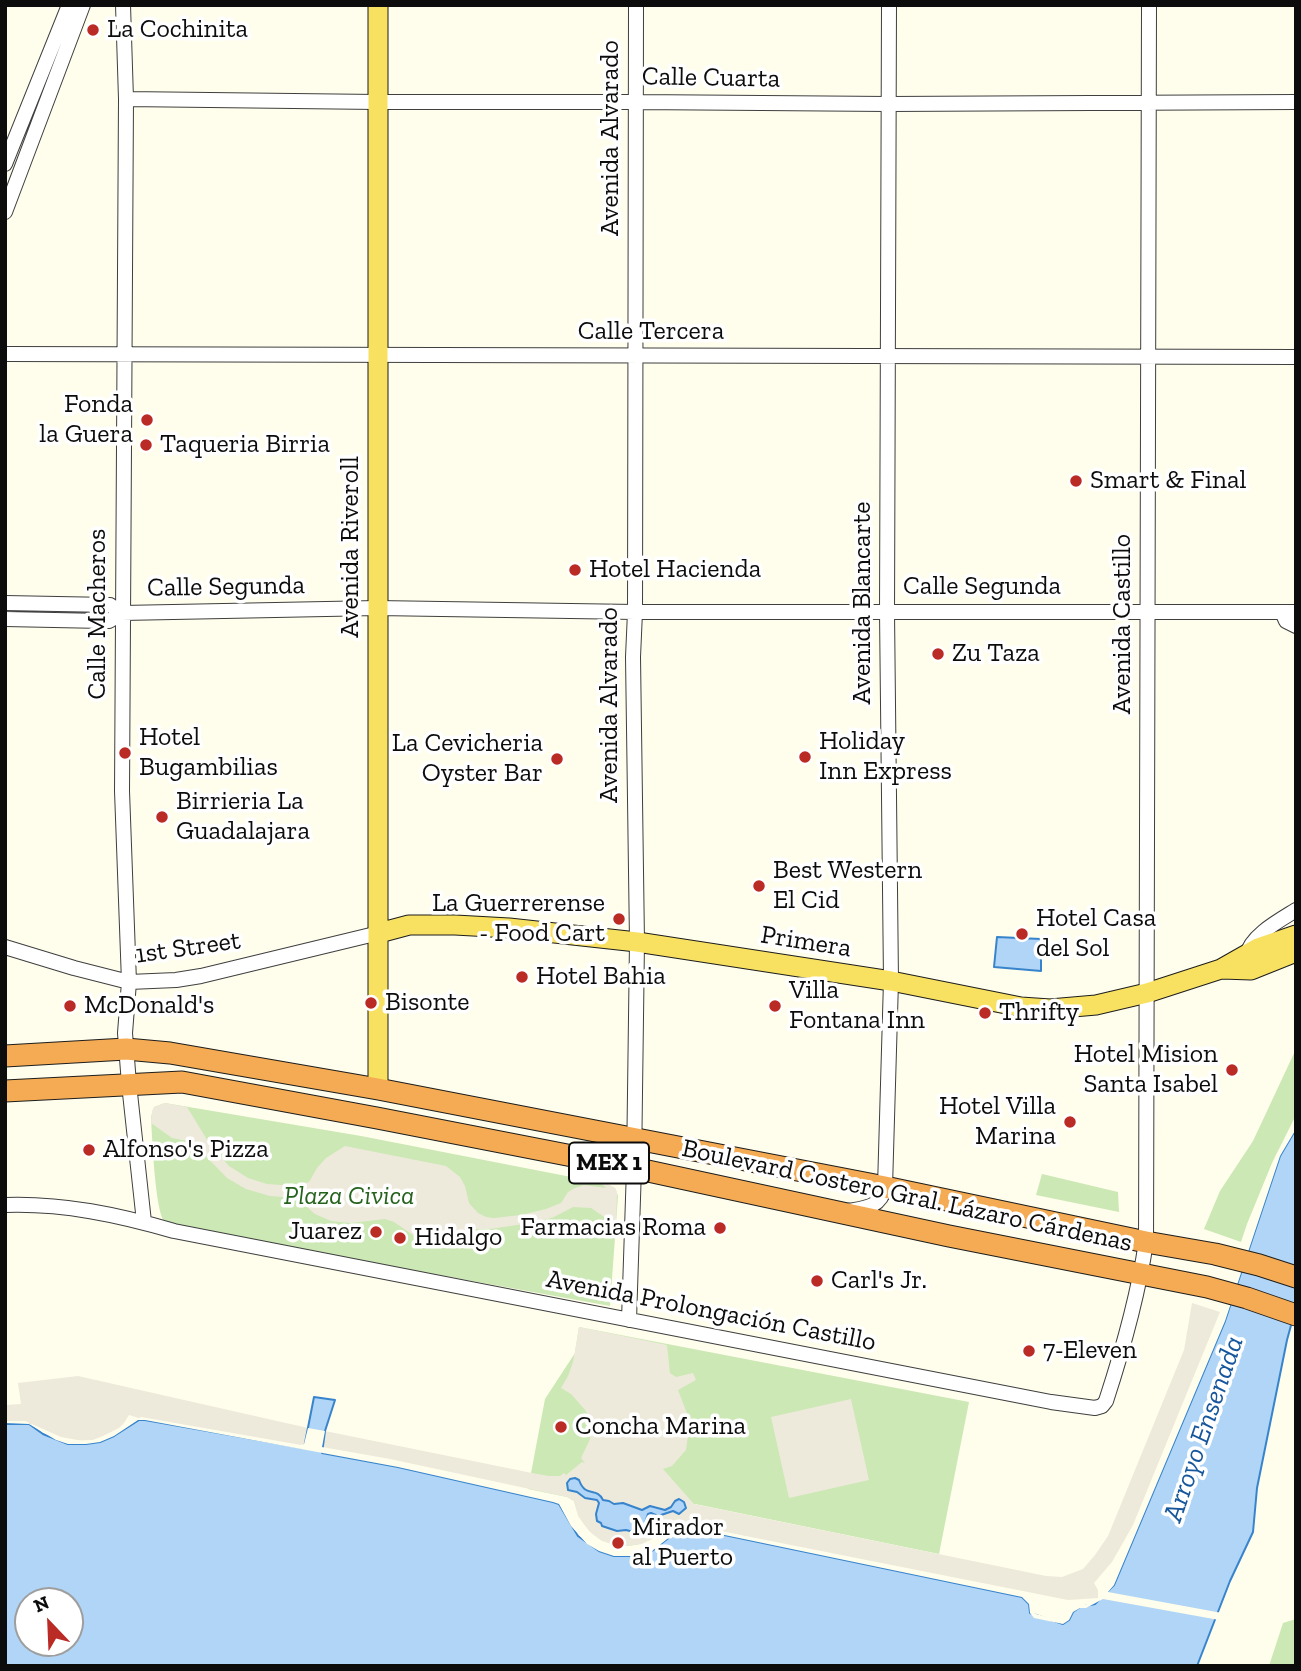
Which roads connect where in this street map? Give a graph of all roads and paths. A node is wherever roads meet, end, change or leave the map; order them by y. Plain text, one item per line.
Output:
1 (69, 5) edge
2 (83, 5) edge
3 (123, 5) edge
4 (378, 5) edge
5 (636, 5) edge
6 (889, 5) edge
7 (1149, 5) edge
8 (126, 99) junction
9 (377, 102) junction
10 (636, 102) junction
11 (1296, 102) edge
12 (1148, 103) junction
13 (888, 104) junction
14 (10, 168) edge
15 (5, 212) edge
16 (5, 354) edge
17 (125, 355) junction
18 (379, 356) junction
19 (635, 356) junction
20 (887, 357) junction
21 (1148, 357) junction
22 (1296, 358) edge
23 (5, 603) edge
24 (377, 608) junction
25 (635, 612) junction
26 (887, 612) junction
27 (1147, 612) junction
28 (1289, 612) edge
29 (114, 613) junction
30 (5, 619) edge
31 (1296, 625) edge
32 (1296, 910) edge
33 (379, 933) junction
34 (1296, 935) edge
35 (637, 942) junction
36 (5, 947) edge
37 (1296, 952) edge
38 (1249, 962) junction
39 (891, 981) junction
40 (129, 982) junction
41 (1147, 993) junction
42 (126, 1049) junction
43 (5, 1056) edge
44 (129, 1084) junction
45 (378, 1089) junction
46 (5, 1091) edge
47 (633, 1139) junction
48 (634, 1168) junction
49 (885, 1187) junction
50 (5, 1205) edge
51 (842, 1212) junction
52 (144, 1222) junction
53 (1146, 1242) junction
54 (1142, 1273) junction
55 (1296, 1277) edge
56 (1296, 1315) edge
57 (629, 1320) junction

1 - 14 street
2 - 14 street
3 - 8 street, Calle Macheros
4 - 9 main road, Avenida Riveroll
5 - 10 street, Avenida Alvarado
6 - 13 street, Avenida Blancarte
7 - 12 street, Avenida Castillo
8 - 9 street, Calle Cuarta
8 - 17 street, Calle Macheros
9 - 10 street, Calle Cuarta
9 - 18 main road, Avenida Riveroll
10 - 13 street, Calle Cuarta
10 - 19 street, Avenida Alvarado
11 - 12 street, Calle Cuarta
12 - 13 street, Calle Cuarta
12 - 21 street, Avenida Castillo
13 - 20 street, Avenida Blancarte
14 - 15 street
16 - 17 street, Calle Tercera
17 - 18 street, Calle Tercera
17 - 29 street, Calle Macheros
18 - 19 street, Calle Tercera
18 - 24 main road, Avenida Riveroll
19 - 20 street, Calle Tercera
19 - 25 street, Avenida Alvarado
20 - 21 street, Calle Tercera
20 - 26 street, Avenida Blancarte
21 - 22 street, Calle Tercera
21 - 27 street, Avenida Castillo
23 - 29 street, Calle Segunda
24 - 25 street, Calle Segunda
24 - 29 street, Calle Segunda
24 - 33 main road, Avenida Riveroll
25 - 26 street, Calle Segunda
25 - 35 street, Avenida Alvarado
26 - 27 street, Calle Segunda
26 - 39 street, Avenida Blancarte
27 - 28 street, Calle Segunda
27 - 41 street, Avenida Castillo
28 - 31 street
29 - 30 street, Calle Segunda
29 - 40 street, Calle Macheros
32 - 38 street
33 - 35 main road, Primera
33 - 40 street, 1st Street
33 - 45 main road, Avenida Riveroll
34 - 38 main road
35 - 39 main road, Primera
35 - 47 street, Avenida Alvarado
36 - 40 street, 1st Street
37 - 38 main road
38 - 41 main road, Primera
39 - 41 main road, Primera
39 - 49 street, Avenida Blancarte
40 - 42 street, Calle Macheros
41 - 53 street, Avenida Castillo
42 - 43 highway, Boulevard Costero Gral. Lázaro Cárdenas / MEX 1
42 - 44 street, Calle Macheros
42 - 45 highway, Boulevard Costero Gral. Lázaro Cárdenas / MEX 1
44 - 46 highway, Boulevard Costero Gral. Lázaro Cárdenas / MEX 1
44 - 48 highway, Boulevard Costero Gral. Lázaro Cárdenas / MEX 1
44 - 52 street, Calle Macheros
45 - 47 highway, Boulevard Costero Gral. Lázaro Cárdenas / MEX 1
47 - 48 street, Avenida Alvarado
47 - 49 highway, Boulevard Costero Gral. Lázaro Cárdenas / MEX 1
48 - 51 highway, Boulevard Costero Gral. Lázaro Cárdenas / MEX 1
48 - 57 street, Avenida Alvarado
49 - 51 street
49 - 53 highway, Boulevard Costero Gral. Lázaro Cárdenas / MEX 1
50 - 52 street, Avenida Prolongación Castillo
51 - 54 highway, Boulevard Costero Gral. Lázaro Cárdenas / MEX 1
52 - 57 street, Avenida Prolongación Castillo
53 - 54 street, Avenida Prolongación Castillo
53 - 55 highway, Boulevard Costero Gral. Lázaro Cárdenas / MEX 1
54 - 56 highway, Boulevard Costero Gral. Lázaro Cárdenas / MEX 1
54 - 57 street, Avenida Prolongación Castillo

